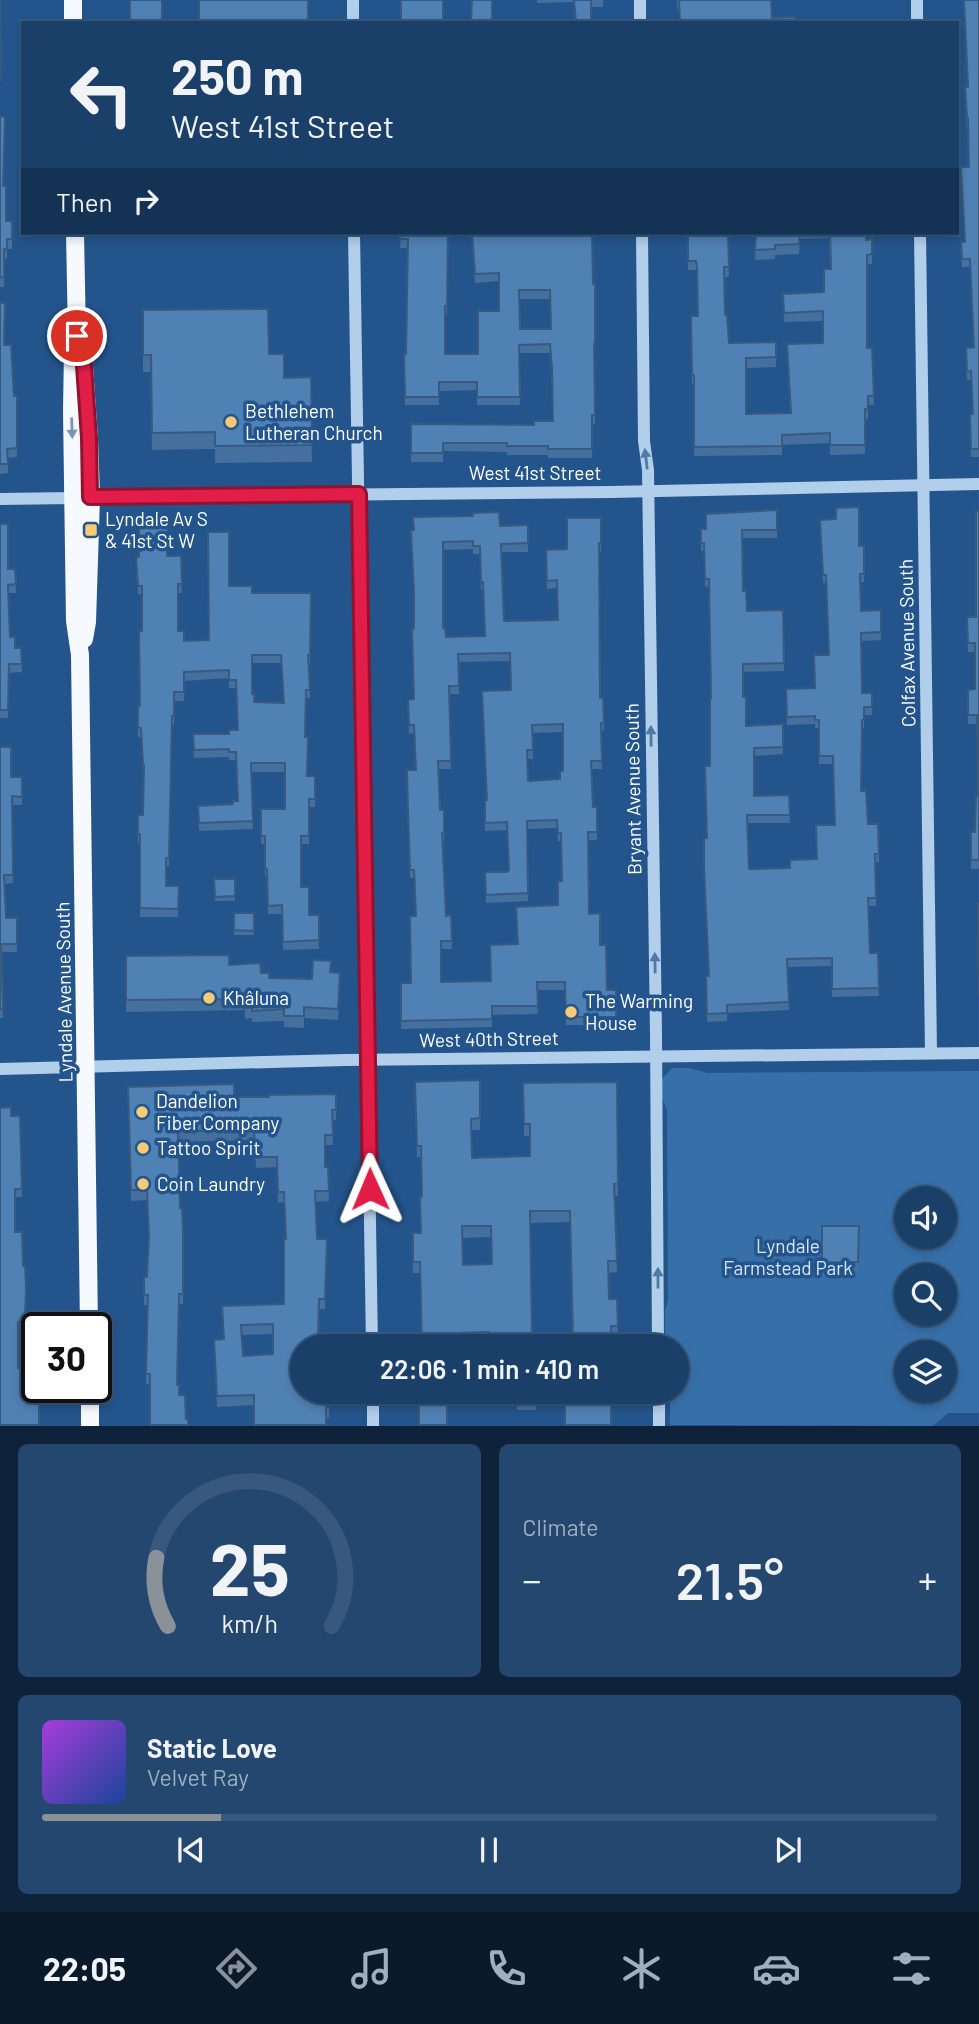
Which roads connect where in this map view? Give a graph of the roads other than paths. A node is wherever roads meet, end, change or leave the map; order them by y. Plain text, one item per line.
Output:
1 (73, 0) edge
2 (353, 0) edge
3 (640, 0) edge
4 (917, 0) edge
5 (73, 21) edge
6 (353, 21) edge
7 (640, 21) edge
8 (917, 21) edge
9 (75, 235) edge
10 (354, 235) edge
11 (642, 235) edge
12 (920, 235) edge
13 (979, 484) edge
14 (923, 485) junction
15 (648, 491) junction
16 (359, 494) junction
17 (82, 497) junction
18 (0, 499) edge
19 (931, 1053) junction
20 (979, 1053) edge
21 (656, 1056) junction
22 (368, 1059) junction
23 (87, 1067) junction
24 (0, 1069) edge
25 (89, 1312) edge
26 (372, 1334) edge
27 (658, 1334) edge
28 (90, 1403) edge
29 (373, 1404) edge
30 (659, 1404) edge
31 (90, 1426) edge
32 (373, 1426) edge
33 (659, 1426) edge

1 - 5 main road
2 - 6 street
3 - 7 street
4 - 8 street
9 - 17 main road, Lyndale Avenue South
10 - 16 street
15 -> 11 street, Bryant Avenue South
12 - 14 street, Colfax Avenue South
13 - 14 street, West 41st Street
14 - 15 street, West 41st Street
14 - 19 street, Colfax Avenue South
15 - 16 street, West 41st Street
21 -> 15 street, Bryant Avenue South
16 - 17 street, West 41st Street
16 - 22 street
17 - 18 street, West 41st Street
17 - 23 main road, Lyndale Avenue South
19 - 20 street, West 40th Street
19 - 21 street, West 40th Street
21 - 22 street, West 40th Street
27 -> 21 street, Bryant Avenue South
22 - 23 street, West 40th Street
22 - 26 street
23 - 24 street, West 40th Street
23 - 25 main road, Lyndale Avenue South
28 - 31 main road
29 - 32 street
30 - 33 street

